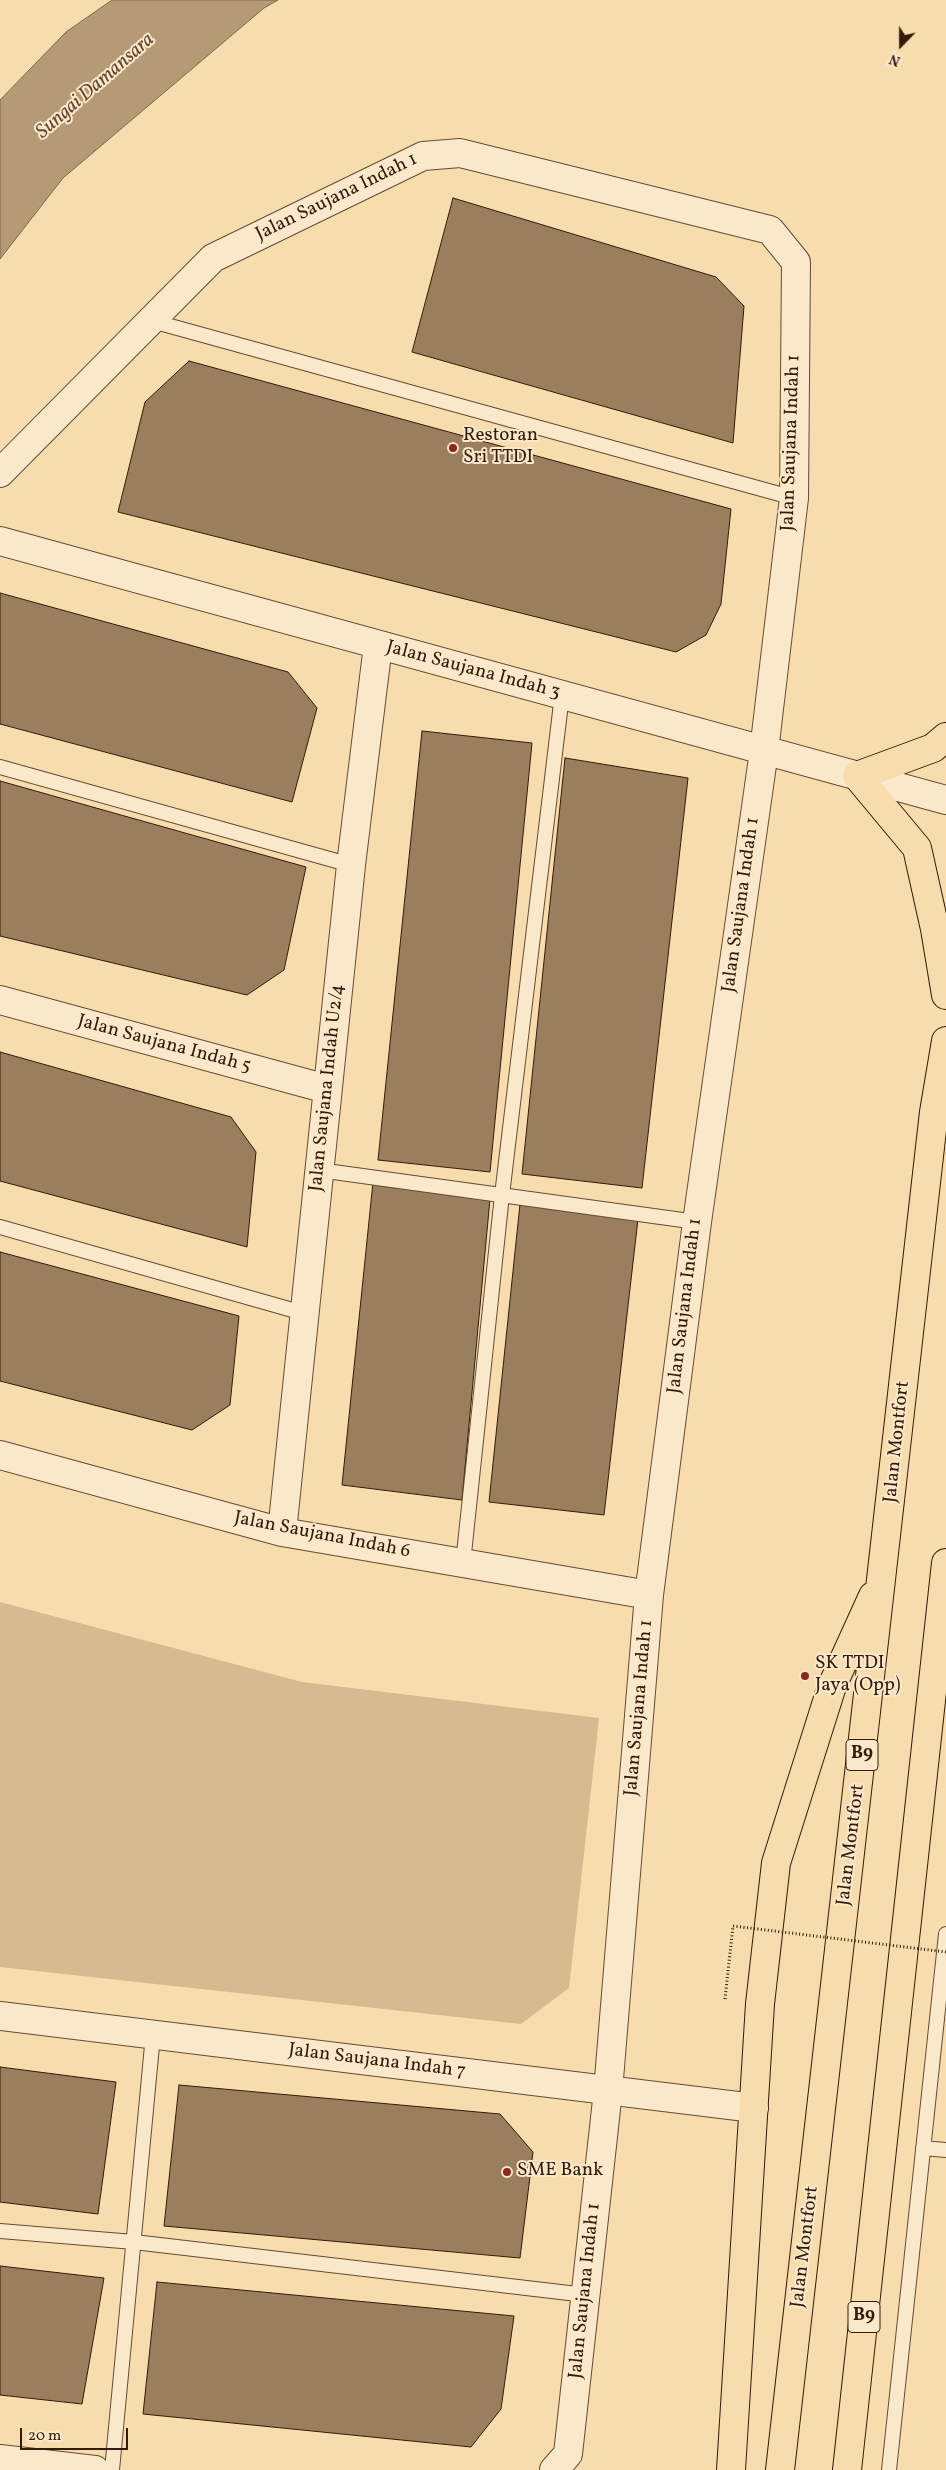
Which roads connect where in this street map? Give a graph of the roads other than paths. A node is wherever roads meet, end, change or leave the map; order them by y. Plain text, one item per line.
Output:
1 (152, 321) junction
2 (0, 473) edge
3 (794, 498) junction
4 (0, 541) edge
5 (378, 645) junction
6 (562, 695) junction
7 (946, 737) edge
8 (764, 751) junction
9 (0, 767) edge
10 (856, 776) junction
11 (946, 800) edge
12 (352, 865) junction
13 (946, 995) edge
14 (0, 1000) edge
15 (946, 1041) edge
16 (327, 1089) junction
17 (319, 1170) junction
18 (502, 1194) junction
19 (697, 1222) junction
20 (0, 1228) edge
21 (303, 1313) junction
22 (0, 1455) edge
23 (282, 1532) junction
24 (463, 1563) junction
25 (946, 1563) edge
26 (883, 1573) junction
27 (649, 1595) junction
28 (946, 1934) edge
29 (0, 2016) edge
30 (152, 2034) junction
31 (608, 2090) junction
32 (754, 2108) junction
33 (923, 2148) junction
34 (946, 2150) edge
35 (0, 2231) edge
36 (134, 2242) junction
37 (586, 2295) junction
38 (0, 2459) edge
39 (95, 2470) edge
40 (112, 2470) edge
41 (554, 2470) edge
42 (730, 2470) edge
43 (780, 2470) edge
44 (847, 2470) edge
45 (889, 2470) edge

1 - 2 street, Jalan Saujana Indah 1
1 - 3 lane
1 - 3 street, Jalan Saujana Indah 1
3 - 8 street, Jalan Saujana Indah 1
4 - 5 street, Jalan Saujana Indah 3
5 - 6 street, Jalan Saujana Indah 3
5 - 12 street, Jalan Saujana Indah U2/4
6 - 8 street, Jalan Saujana Indah 3
6 - 18 lane
7 - 10 main road
8 - 10 street, Jalan Saujana Indah 3
8 - 19 street, Jalan Saujana Indah 1
9 - 12 lane
10 - 11 street, Jalan Saujana Indah 3
10 - 13 main road
12 - 16 street, Jalan Saujana Indah U2/4
14 - 16 street, Jalan Saujana Indah 5
15 - 26 main road, Jalan Montfort / B9
16 - 17 street, Jalan Saujana Indah U2/4
17 - 18 lane
17 - 21 street, Jalan Saujana Indah U2/4
18 - 19 lane
18 - 24 lane
19 - 27 street, Jalan Saujana Indah 1
20 - 21 lane
21 - 23 street, Jalan Saujana Indah U2/4
22 - 23 street, Jalan Saujana Indah 6
23 - 24 street, Jalan Saujana Indah 6
24 - 27 street, Jalan Saujana Indah 6
25 - 44 main road, B9
26 - 32 main road
26 - 43 main road, Jalan Montfort / B9
27 - 31 street, Jalan Saujana Indah 1
28 - 33 lane
29 - 30 street, Jalan Saujana Indah 7
30 - 31 street, Jalan Saujana Indah 7
30 - 36 lane
31 - 32 street, Jalan Saujana Indah 7
31 - 37 street, Jalan Saujana Indah 1
32 - 42 main road
33 - 34 lane
33 - 45 lane
35 - 36 lane
36 - 37 lane
36 - 40 lane
37 - 41 street, Jalan Saujana Indah 1
38 - 39 street

